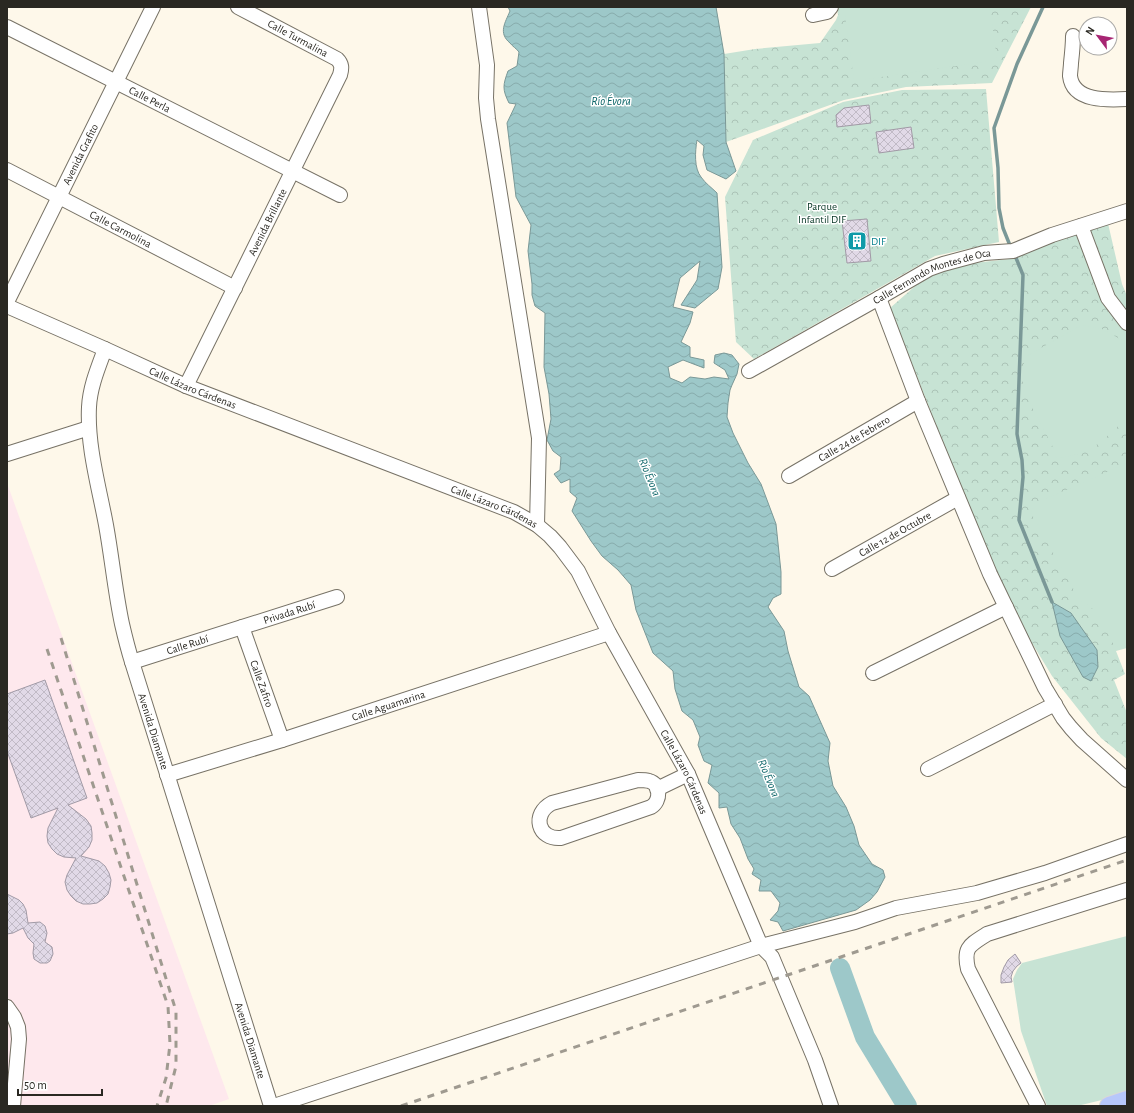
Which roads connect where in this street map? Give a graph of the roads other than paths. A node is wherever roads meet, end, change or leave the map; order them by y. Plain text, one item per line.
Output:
1 (153, 7) edge
2 (238, 7) edge
3 (479, 7) edge
4 (832, 7) edge
5 (813, 15) dead end
6 (7, 27) edge
7 (1073, 36) dead end
8 (337, 59) joint
9 (116, 82) junction
10 (1127, 99) edge
11 (7, 170) edge
12 (293, 171) junction
13 (340, 195) dead end
14 (59, 197) junction
15 (1127, 211) edge
16 (1080, 226) junction
17 (235, 288) junction
18 (879, 298) junction
19 (7, 302) edge
20 (7, 306) edge
21 (1127, 323) edge
22 (105, 349) junction
23 (749, 371) dead end
24 (186, 386) junction
25 (918, 401) junction
26 (89, 428) junction
27 (7, 454) edge
28 (789, 476) dead end
29 (958, 498) junction
30 (537, 525) junction
31 (832, 569) dead end
32 (337, 597) dead end
33 (1006, 607) junction
34 (242, 627) junction
35 (609, 633) junction
36 (132, 662) junction
37 (873, 673) dead end
38 (1055, 704) junction
39 (282, 740) junction
40 (928, 769) dead end
41 (688, 774) junction
42 (167, 775) junction
43 (1127, 780) edge
44 (657, 789) junction
45 (1127, 844) edge
46 (1127, 890) edge
47 (761, 946) junction
48 (7, 1008) edge
49 (1127, 1100) edge
50 (13, 1106) edge
51 (272, 1106) edge
52 (831, 1106) edge
53 (1038, 1106) edge
54 (1109, 1106) edge

1 - 9 street, Avenida Grafito
2 - 8 street, Calle Turmalina
3 - 30 street
4 - 5 street
6 - 9 street, Calle Perla
7 - 10 street
8 - 12 street, Avenida Brillante
9 - 12 street, Calle Perla
9 - 14 street, Avenida Grafito
11 - 14 street, Calle Carmolina
12 - 13 street, Calle Perla
12 - 17 street, Avenida Brillante
14 - 17 street, Calle Carmolina
14 - 19 street, Avenida Grafito
15 - 16 street, Calle Fernando Montes de Oca
16 - 18 street, Calle Fernando Montes de Oca
16 - 21 street
17 - 24 street, Avenida Brillante
18 - 23 street, Calle Fernando Montes de Oca
18 - 25 street
20 - 22 street, Calle Lázaro Cárdenas
22 - 24 street, Calle Lázaro Cárdenas
22 - 26 street, Avenida Diamante
24 - 30 street, Calle Lázaro Cárdenas
25 - 28 street, Calle 24 de Febrero
25 - 29 street
26 - 27 street
26 - 36 street, Avenida Diamante
29 - 31 street, Calle 12 de Octubre
29 - 33 street
30 - 35 street, Calle Lázaro Cárdenas
32 - 34 street, Privada Rubí
33 - 37 street
33 - 38 street
34 - 36 street, Calle Rubí
34 - 39 street, Calle Zafiro
35 - 39 street, Calle Aguamarina
35 - 41 street, Calle Lázaro Cárdenas
36 - 42 street, Avenida Diamante
38 - 40 street
38 - 43 street
39 - 42 street, Calle Aguamarina
41 - 44 street
41 - 47 street, Calle Lázaro Cárdenas
42 - 51 street, Avenida Diamante
44 - 44 street
45 - 47 street
46 - 53 street
47 - 51 street
47 - 52 street, Calle Lázaro Cárdenas
48 - 50 street
49 - 54 main road

